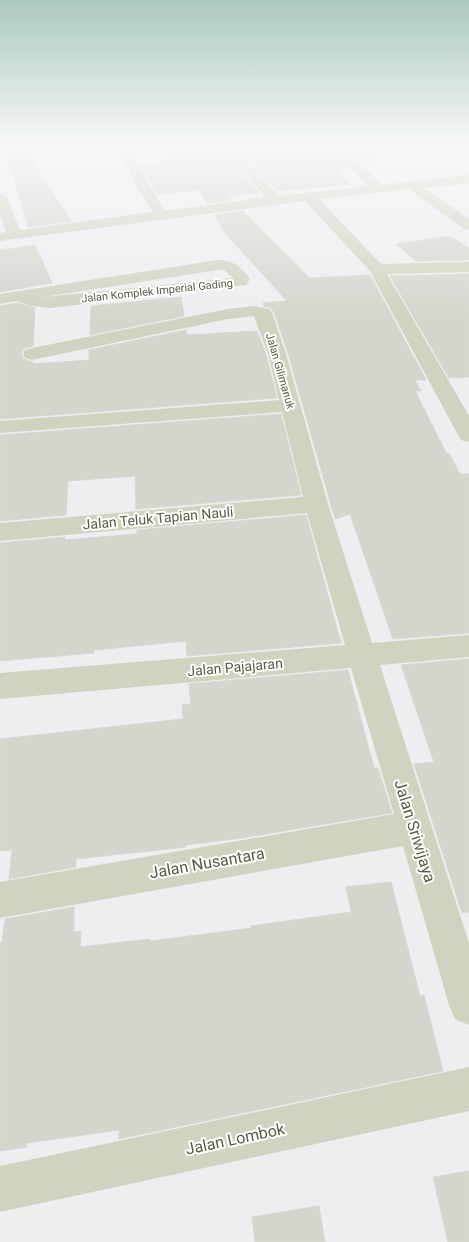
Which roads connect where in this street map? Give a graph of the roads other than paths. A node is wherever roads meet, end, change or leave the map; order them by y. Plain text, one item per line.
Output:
1 (2, 203) edge
2 (154, 203) edge
3 (255, 203) edge
4 (315, 203) edge
5 (437, 203) edge
6 (162, 216) junction
7 (469, 226) edge
8 (15, 235) junction
9 (0, 237) edge
10 (469, 267) edge
11 (377, 269) junction
12 (19, 296) junction
13 (0, 299) edge
14 (32, 354) dead end
15 (290, 405) junction
16 (0, 426) edge
17 (469, 435) edge
18 (316, 504) junction
19 (0, 532) edge
20 (469, 646) edge
21 (362, 656) junction
22 (0, 686) edge
23 (414, 827) junction
24 (0, 900) edge
25 (469, 1005) edge
26 (469, 1089) edge
27 (0, 1189) edge

1 - 8 street
2 - 6 street
3 - 6 street
4 - 11 street
5 - 7 street
6 - 8 street
8 - 9 street
10 - 11 street
11 - 17 street
12 - 12 street, Jalan Komplek Imperial Gading
12 - 13 street, Jalan Komplek Imperial Gading
14 - 15 street, Jalan Gilimanuk
15 - 16 street
15 - 18 street, Jalan Gilimanuk
18 - 19 street, Jalan Teluk Tapian Nauli
18 - 21 street, Jalan Gilimanuk
20 - 21 street, Jalan Pajajaran
21 - 22 street, Jalan Pajajaran
21 - 23 street, Jalan Sriwijaya
23 - 24 street, Jalan Nusantara
23 - 25 street, Jalan Sriwijaya
26 - 27 street, Jalan Lombok

